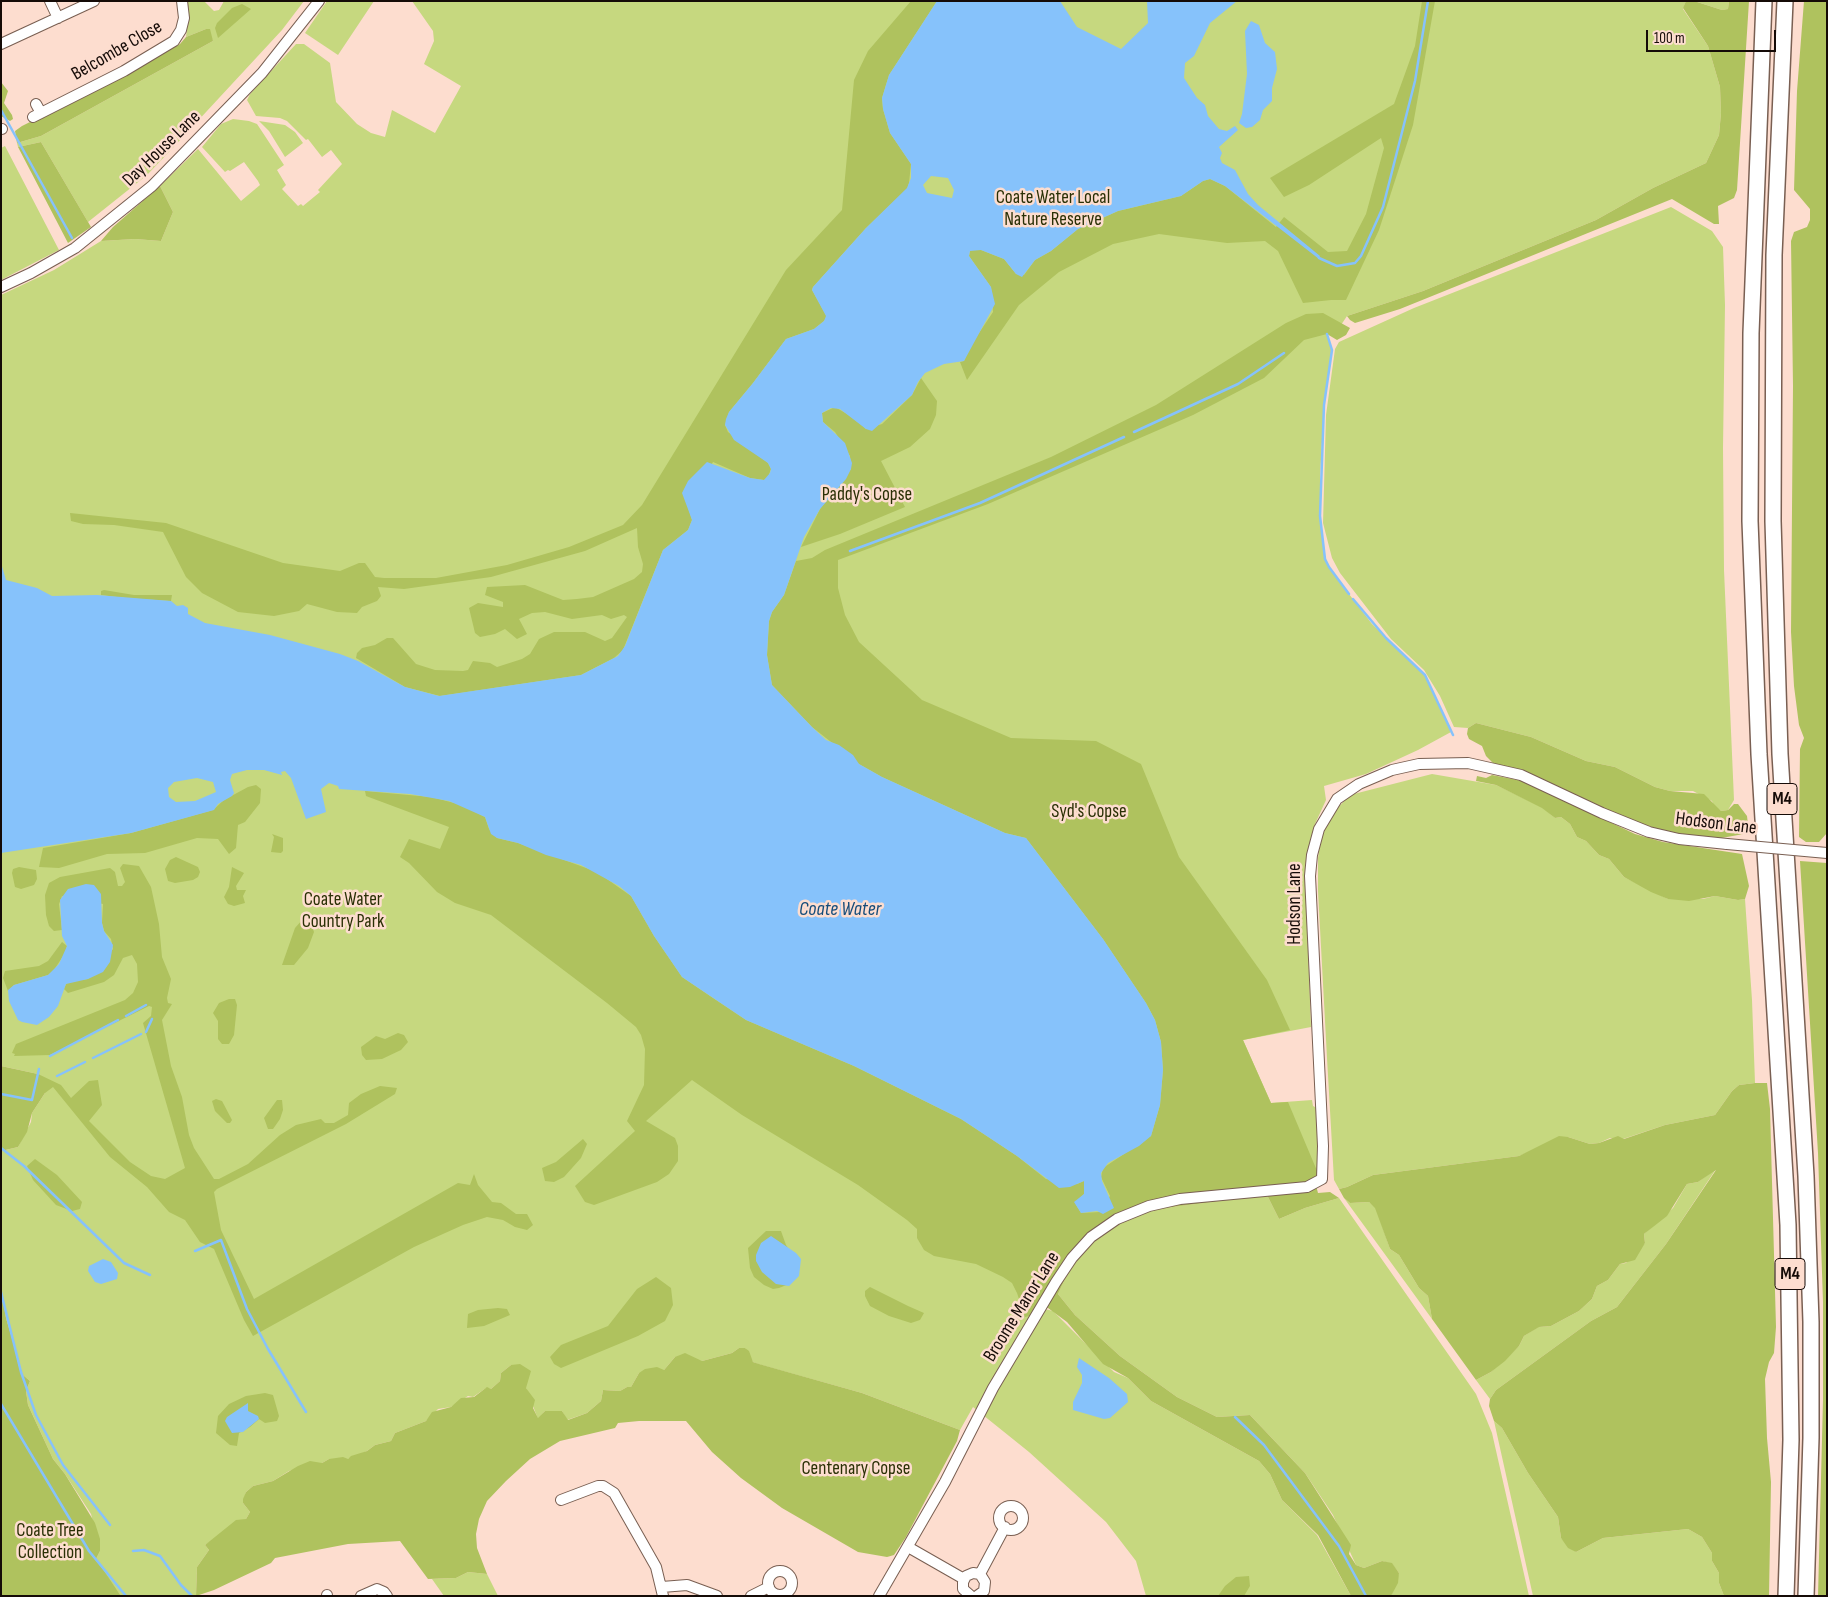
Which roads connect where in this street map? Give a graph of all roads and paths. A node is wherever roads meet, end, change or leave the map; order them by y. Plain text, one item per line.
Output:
1 (50, 1) edge
2 (94, 1) edge
3 (182, 1) edge
4 (319, 1) edge
5 (1764, 1) edge
6 (1785, 1) edge
7 (58, 18) junction
8 (1, 44) edge
9 (36, 111) dead end
10 (1, 287) edge
11 (1827, 853) edge
12 (1306, 1187) joint
13 (571, 1495) junction
14 (561, 1500) dead end
15 (576, 1505) dead end
16 (1005, 1528) dead end
17 (908, 1547) junction
18 (980, 1574) junction
19 (964, 1579) junction
20 (769, 1587) dead end
21 (663, 1591) edge
22 (976, 1595) edge
23 (361, 1596) edge
24 (387, 1596) edge
25 (717, 1596) edge
26 (751, 1596) edge
27 (880, 1596) edge
28 (1786, 1596) edge
29 (1806, 1596) edge

1 - 7 street
2 - 7 street
3 - 9 street, Belcombe Close
4 - 10 street, Day House Lane
5 - 28 highway, M4
6 - 29 highway, M4
7 - 8 street
11 - 12 street, Hodson Lane, bridge
12 - 17 street, Broome Manor Lane
13 - 14 street
13 - 15 street
13 - 21 street
16 - 18 street
17 - 19 street
17 - 27 street, Broome Manor Lane
18 - 19 street
18 - 22 street
19 - 22 street
20 - 26 street
21 - 25 street
23 - 24 street

